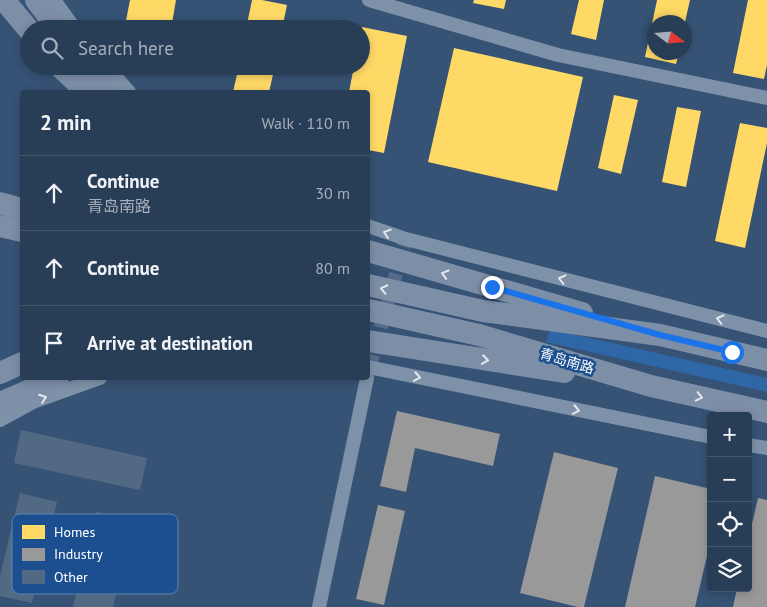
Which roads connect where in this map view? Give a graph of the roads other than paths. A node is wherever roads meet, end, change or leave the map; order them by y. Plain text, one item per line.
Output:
1 (4, 0) edge
2 (36, 0) edge
3 (54, 0) edge
4 (369, 0) edge
5 (21, 20) edge
6 (51, 20) edge
7 (68, 20) edge
8 (68, 75) edge
9 (94, 75) edge
10 (114, 75) edge
11 (85, 90) edge
12 (106, 90) edge
13 (127, 90) edge
14 (767, 98) edge
15 (0, 204) edge
16 (20, 209) edge
17 (0, 226) edge
18 (370, 227) edge
19 (20, 231) edge
20 (370, 251) edge
21 (370, 285) edge
22 (370, 310) edge
23 (767, 331) edge
24 (660, 335) junction
25 (370, 341) edge
26 (767, 360) edge
27 (20, 364) edge
28 (370, 372) edge
29 (0, 373) edge
30 (53, 380) edge
31 (94, 380) edge
32 (366, 380) edge
33 (651, 386) junction
34 (0, 403) edge
35 (767, 412) edge
36 (0, 420) edge
37 (707, 436) edge
38 (752, 446) edge
39 (767, 448) edge
40 (319, 607) edge

1 - 5 main road
2 - 6 main road
3 - 7 street
4 - 14 street
8 - 11 main road
9 - 12 main road
10 - 13 street
15 - 16 main road
17 - 19 main road
23 -> 18 street
24 -> 20 main road
24 -> 21 main road
22 - 33 main road, 青岛南路
24 - 26 main road
25 -> 33 main road
27 - 29 main road
28 -> 37 street
30 - 34 main road
36 -> 31 street
32 - 40 street
33 -> 35 main road, 青岛南路
38 - 39 street

